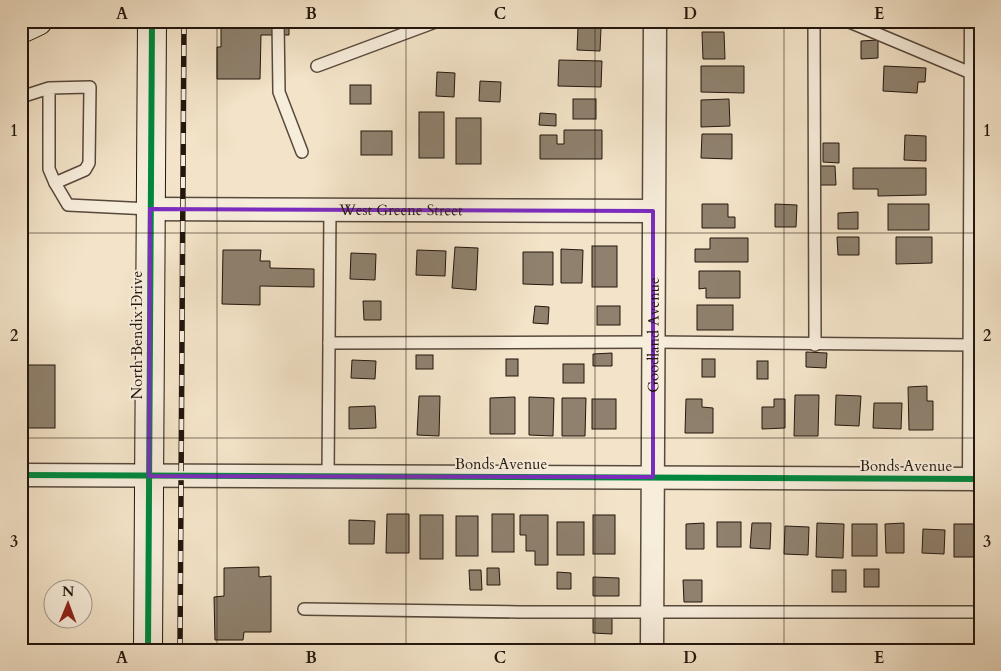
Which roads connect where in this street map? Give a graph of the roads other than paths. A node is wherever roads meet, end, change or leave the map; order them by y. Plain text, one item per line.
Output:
1 (152, 21) edge
2 (278, 21) edge
3 (438, 21) edge
4 (654, 21) edge
5 (814, 21) edge
6 (847, 21) edge
7 (976, 21) edge
8 (316, 66) dead end
9 (978, 75) edge
10 (49, 88) junction
11 (21, 97) edge
12 (302, 152) dead end
13 (978, 177) edge
14 (55, 183) junction
15 (150, 209) junction
16 (330, 210) junction
17 (653, 211) junction
18 (978, 319) edge
19 (653, 342) junction
20 (329, 343) junction
21 (815, 344) junction
22 (975, 346) junction
23 (21, 475) edge
24 (149, 476) junction
25 (328, 476) junction
26 (653, 477) junction
27 (977, 479) edge
28 (304, 609) dead end
29 (652, 610) junction
30 (980, 612) edge
31 (148, 650) edge
32 (652, 650) edge

1 - 15 street, North Bendix Drive
2 - 12 lane
3 - 8 lane
4 - 17 street, Goodland Avenue
5 - 21 lane
6 - 9 lane
7 - 9 street
9 - 13 street
10 - 11 lane
10 - 14 lane
10 - 14 lane
13 - 18 street
14 - 15 lane
15 - 16 street, West Greene Street
15 - 24 street, North Bendix Drive
16 - 17 street, West Greene Street
16 - 20 lane
17 - 19 street, Goodland Avenue
18 - 22 street
19 - 20 lane
19 - 21 lane
19 - 26 street, Goodland Avenue
20 - 25 lane
21 - 22 lane
22 - 27 street
23 - 24 street, Bonds Avenue
24 - 25 street, Bonds Avenue
24 - 31 street, North Bendix Drive
25 - 26 street, Bonds Avenue
26 - 27 street, Bonds Avenue
26 - 29 street, Goodland Avenue
28 - 29 lane
29 - 30 lane
29 - 32 street, Goodland Avenue

